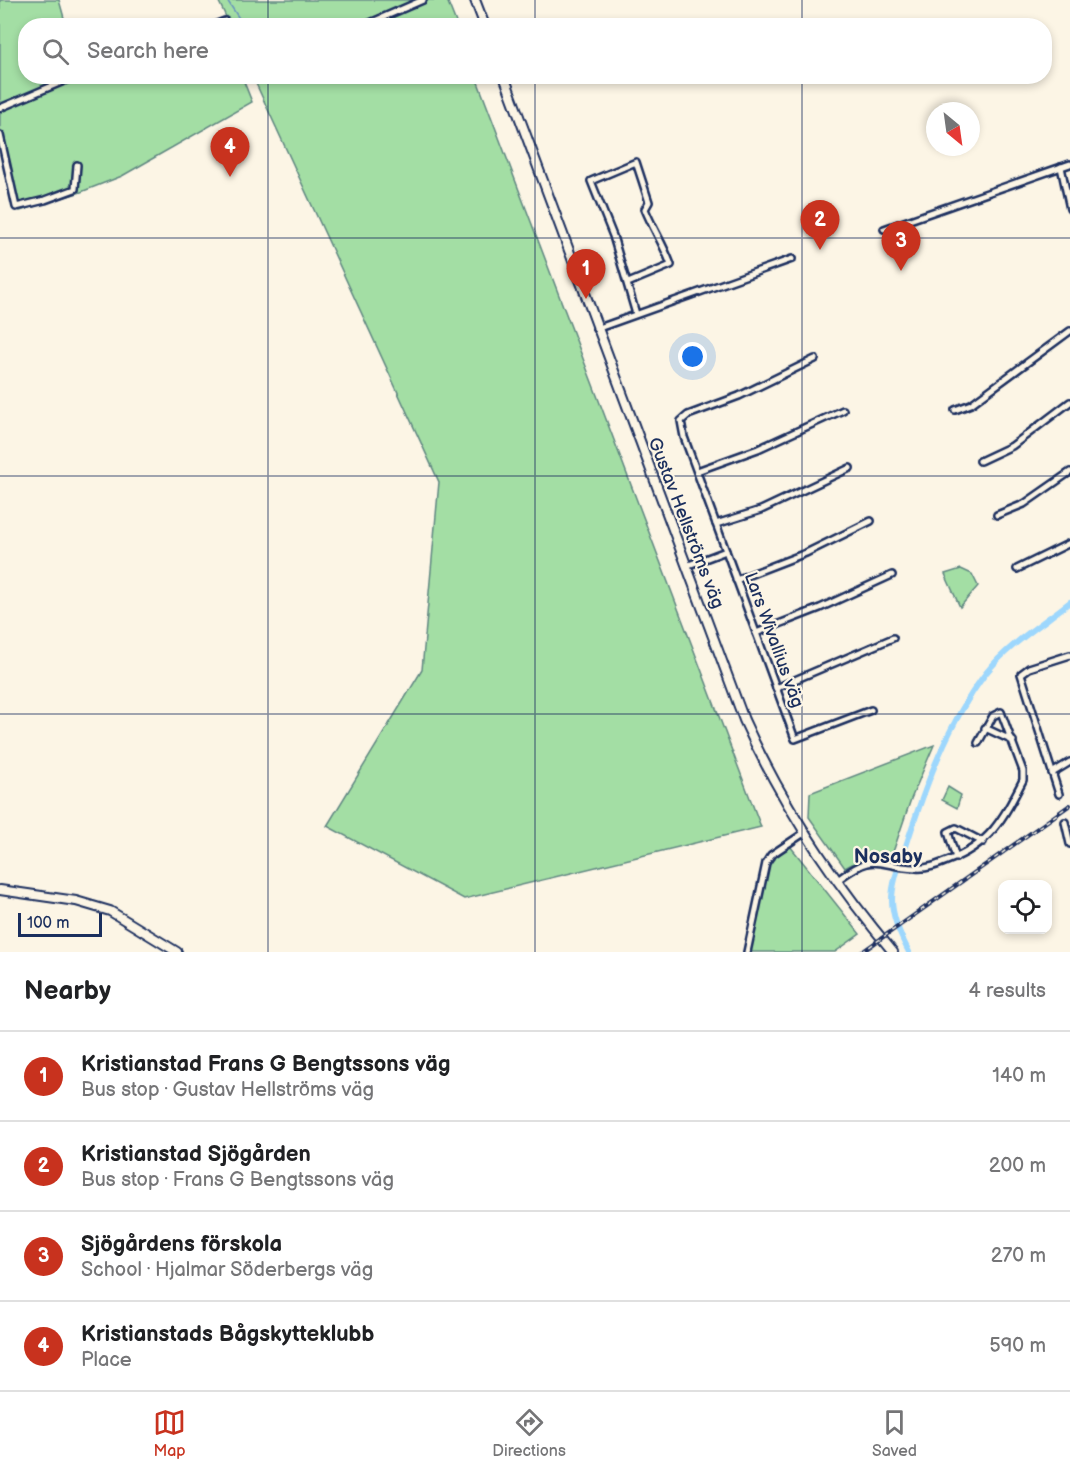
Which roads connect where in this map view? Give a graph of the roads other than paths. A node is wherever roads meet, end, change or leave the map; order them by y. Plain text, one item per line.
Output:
1 (423, 0) edge
2 (476, 0) edge
3 (381, 18) edge
4 (482, 18) edge
5 (57, 84) edge
6 (507, 84) edge
7 (0, 108) edge
8 (0, 135) edge
9 (2, 155) edge
10 (1070, 164) edge
11 (77, 165) dead end
12 (1061, 167) junction
13 (1070, 209) edge
14 (884, 229) dead end
15 (792, 259) dead end
16 (627, 283) junction
17 (636, 314) junction
18 (597, 329) junction
19 (1070, 331) edge
20 (815, 359) dead end
21 (1070, 402) edge
22 (843, 410) dead end
23 (955, 410) dead end
24 (980, 461) dead end
25 (850, 468) dead end
26 (697, 471) junction
27 (1070, 472) edge
28 (997, 515) dead end
29 (871, 521) dead end
30 (716, 525) junction
31 (1070, 543) edge
32 (726, 551) junction
33 (686, 566) junction
34 (1017, 569) dead end
35 (892, 575) dead end
36 (736, 580) junction
37 (756, 633) junction
38 (893, 638) dead end
39 (1070, 655) edge
40 (776, 688) junction
41 (871, 710) dead end
42 (985, 728) junction
43 (1013, 741) junction
44 (978, 743) dead end
45 (1070, 762) edge
46 (1052, 773) junction
47 (1059, 794) dead end
48 (1065, 822) dead end
49 (804, 833) junction
50 (983, 842) junction
51 (1070, 844) edge
52 (956, 858) junction
53 (838, 879) junction
54 (0, 890) edge
55 (177, 952) edge
56 (747, 952) edge
57 (893, 952) edge

1 - 3 street
2 - 4 street
5 - 7 street
6 - 18 street, Gustav Hellströms väg
8 - 9 street
9 - 11 street
10 - 12 street
12 - 13 street
12 - 14 street
15 - 17 street
16 - 16 street
16 - 17 street
17 - 18 street
18 - 33 street, Gustav Hellströms väg
19 - 23 street
20 - 26 street, Lars Wivallius väg
21 - 24 street
22 - 26 street
25 - 30 street
26 - 30 street, Lars Wivallius väg
27 - 28 street
29 - 36 street
30 - 32 street, Lars Wivallius väg
31 - 34 street
32 - 33 street
32 - 36 street, Lars Wivallius väg
33 - 49 street, Gustav Hellströms väg
35 - 37 street
36 - 37 street, Lars Wivallius väg
37 - 40 street, Lars Wivallius väg
38 - 40 street
39 - 46 street
40 - 41 street, Lars Wivallius väg
42 - 43 street
42 - 43 street
42 - 44 street
43 - 50 street
45 - 46 street
46 - 47 street
48 - 51 street
49 - 53 street, Gustav Hellströms väg
49 - 56 street
50 - 52 street
50 - 52 street
52 - 53 street
53 - 57 street, Gustav Hellströms väg
54 - 55 street

